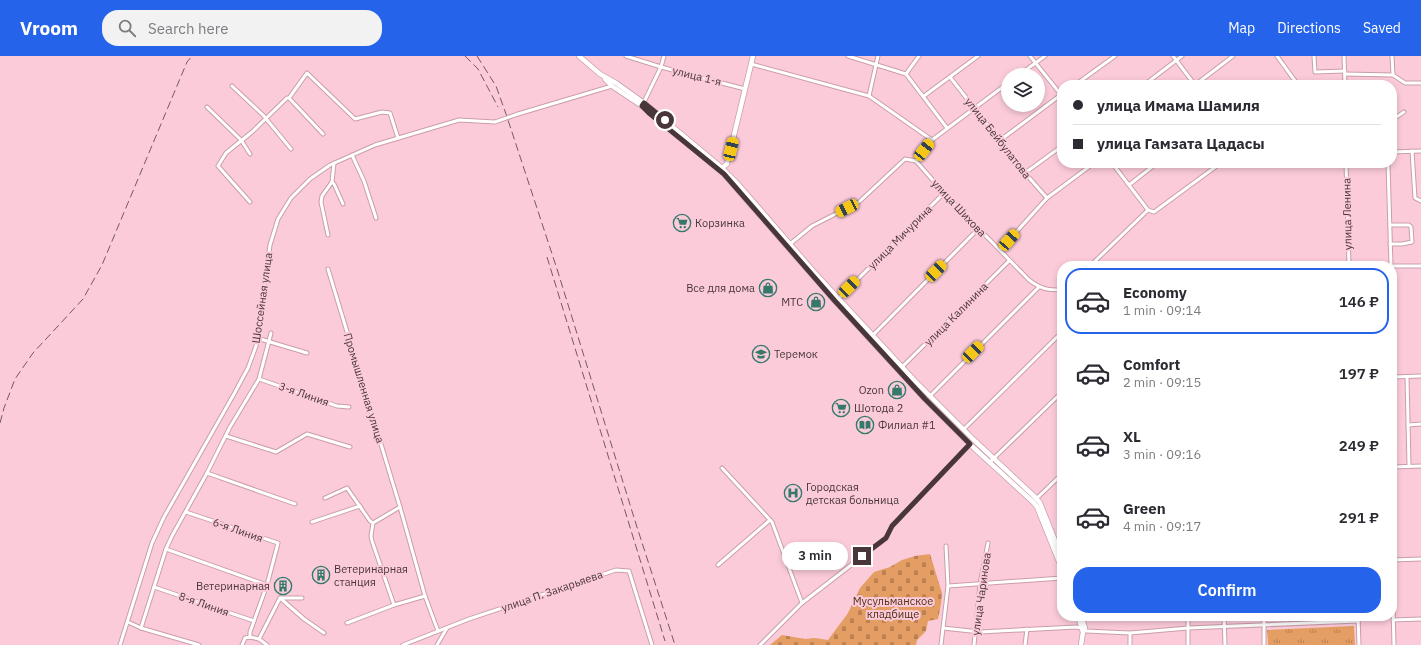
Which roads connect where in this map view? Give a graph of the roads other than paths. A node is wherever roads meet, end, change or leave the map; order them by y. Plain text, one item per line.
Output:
1 (579, 56) edge
2 (626, 56) edge
3 (664, 56) edge
4 (753, 56) edge
5 (848, 56) edge
6 (878, 56) edge
7 (919, 56) edge
8 (978, 56) edge
9 (1030, 56) edge
10 (1045, 56) edge
11 (1116, 56) edge
12 (1173, 56) edge
13 (1182, 56) edge
14 (1233, 56) edge
15 (1277, 56) edge
16 (1314, 56) edge
17 (1344, 56) edge
18 (1392, 56) edge
19 (1176, 60) junction
20 (1036, 63) junction
21 (751, 64) junction
22 (876, 65) junction
23 (661, 67) junction
24 (1029, 68) edge
25 (1345, 73) junction
26 (906, 74) junction
27 (1393, 75) junction
28 (950, 77) junction
29 (1082, 80) edge
30 (1150, 80) edge
31 (1191, 80) edge
32 (1202, 80) edge
33 (1294, 80) edge
34 (1345, 80) edge
35 (1421, 83) edge
36 (613, 84) junction
37 (232, 86) dead end
38 (1001, 88) edge
39 (745, 89) junction
40 (1057, 89) edge
41 (869, 96) junction
42 (924, 96) junction
43 (289, 98) junction
44 (1057, 99) edge
45 (643, 104) junction
46 (207, 107) dead end
47 (974, 108) junction
48 (1404, 112) dead end
49 (1397, 117) edge
50 (265, 119) junction
51 (947, 128) junction
52 (322, 134) dead end
53 (398, 138) junction
54 (241, 140) junction
55 (932, 140) junction
56 (999, 141) junction
57 (291, 148) dead end
58 (1057, 150) edge
59 (1412, 151) junction
60 (1421, 151) edge
61 (1397, 152) edge
62 (250, 154) dead end
63 (352, 155) junction
64 (916, 161) junction
65 (334, 163) junction
66 (722, 168) junction
67 (1087, 168) edge
68 (1116, 168) edge
69 (1150, 168) edge
70 (1214, 168) edge
71 (1346, 168) edge
72 (1388, 168) edge
73 (1024, 173) junction
74 (332, 182) junction
75 (1128, 185) junction
76 (944, 193) junction
77 (1047, 198) junction
78 (1421, 200) edge
79 (250, 202) dead end
80 (343, 204) dead end
81 (1148, 210) junction
82 (376, 218) dead end
83 (1390, 225) junction
84 (978, 229) junction
85 (328, 234) dead end
86 (790, 244) junction
87 (1390, 244) junction
88 (1000, 250) junction
89 (1009, 261) junction
90 (1095, 261) edge
91 (1348, 261) edge
92 (1391, 261) edge
93 (1397, 266) edge
94 (1421, 266) edge
95 (328, 269) dead end
96 (1039, 287) junction
97 (1057, 290) edge
98 (839, 298) junction
99 (271, 333) dead end
100 (871, 337) junction
101 (1057, 337) edge
102 (257, 338) junction
103 (269, 342) junction
104 (307, 353) dead end
105 (902, 366) junction
106 (1421, 376) edge
107 (1397, 377) edge
108 (1407, 377) junction
109 (259, 379) junction
110 (930, 396) junction
111 (1057, 397) edge
112 (349, 407) dead end
113 (1421, 424) edge
114 (1408, 425) junction
115 (964, 429) junction
116 (226, 436) junction
117 (972, 442) junction
118 (350, 447) dead end
119 (990, 462) junction
120 (1409, 466) junction
121 (1421, 466) edge
122 (1397, 467) edge
123 (722, 468) dead end
124 (207, 473) junction
125 (1057, 479) edge
126 (325, 498) dead end
127 (1034, 500) junction
128 (295, 504) dead end
129 (360, 506) junction
130 (400, 507) junction
131 (186, 512) junction
132 (770, 520) junction
133 (312, 522) dead end
134 (373, 523) junction
135 (988, 543) dead end
136 (946, 546) dead end
137 (1057, 546) edge
138 (166, 549) junction
139 (1057, 557) edge
140 (1421, 559) edge
141 (1397, 560) edge
142 (718, 565) dead end
143 (1057, 578) edge
144 (267, 584) junction
145 (980, 584) junction
146 (948, 586) junction
147 (154, 587) junction
148 (425, 596) junction
149 (280, 598) junction
150 (302, 598) dead end
151 (802, 604) junction
152 (394, 605) junction
153 (1421, 619) edge
154 (1397, 620) edge
155 (254, 621) junction
156 (1080, 621) edge
157 (1082, 621) edge
158 (1188, 621) edge
159 (1224, 621) edge
160 (1264, 621) edge
161 (1358, 621) joint
162 (1393, 621) edge
163 (128, 622) junction
164 (347, 623) dead end
165 (1264, 625) junction
166 (1224, 627) junction
167 (141, 628) junction
168 (447, 628) junction
169 (943, 628) junction
170 (1188, 628) junction
171 (1027, 629) junction
172 (1084, 629) junction
173 (438, 631) junction
174 (324, 632) dead end
175 (976, 632) junction
176 (1130, 633) junction
177 (250, 637) junction
178 (259, 639) junction
179 (120, 645) edge
180 (199, 645) edge
181 (242, 645) edge
182 (267, 645) edge
183 (403, 645) edge
184 (437, 645) edge
185 (652, 645) edge
186 (760, 645) edge
187 (941, 645) edge
188 (974, 645) edge
189 (1025, 645) edge
190 (1081, 645) edge
191 (1084, 645) edge
192 (1130, 645) edge
193 (1188, 645) edge
194 (1225, 645) edge
195 (1264, 645) edge
196 (1359, 645) edge
197 (1394, 645) edge

1 - 36 main road
2 - 23 street, улица 1-я
3 - 23 street
4 - 21 main road
5 - 22 street
6 - 22 street
7 - 26 street
8 - 28 street
9 - 20 street
10 - 20 street
11 - 29 street
12 - 19 street
13 - 19 street
14 - 32 street
15 - 33 street
16 - 25 street
17 - 25 street
18 - 27 street
19 - 30 street
19 - 31 street
20 - 24 street
20 - 40 street
21 - 39 main road
21 - 41 street
22 - 26 street
22 - 41 street
23 - 39 street, улица 1-я
23 - 45 street
25 - 27 street
25 - 34 street
26 - 42 street
27 - 35 street
28 - 42 street
28 - 47 street, улица Бейбулатова
36 - 45 main road
36 - 53 street, Шоссейная улица, bridge
37 - 50 street
38 - 47 street
39 - 66 main road
41 - 55 street
42 - 51 street
43 - 50 street
43 - 52 street
43 - 53 street
44 - 56 street
45 - 66 main road
45 - 100 main road
46 - 54 street
47 - 51 street
47 - 56 street, улица Бейбулатова
48 - 49 street
50 - 54 street
50 - 57 street
51 - 55 street
53 - 63 street, Шоссейная улица
54 - 62 street
54 - 79 street
55 - 64 street
56 - 73 street, улица Бейбулатова
58 - 73 street
59 - 60 street
59 - 61 street
59 - 78 street
63 - 65 street, Шоссейная улица
63 - 82 street
64 - 76 street, улица Шихова
64 - 86 street
65 - 74 street
65 - 102 street, Шоссейная улица
66 - 86 main road
67 - 77 street
68 - 75 street
69 - 75 street
70 - 81 street
71 - 91 street, улица Ленина
72 - 83 street
73 - 77 street, улица Бейбулатова
74 - 80 street
74 - 85 street
75 - 81 street
76 - 84 street, улица Шихова
76 - 98 street, улица Мичурина
77 - 88 street
81 - 90 street
83 - 87 street
83 - 87 street
84 - 88 street, улица Шихова
84 - 100 street
86 - 98 main road
87 - 92 street
88 - 89 street, улица Шихова
89 - 96 street, улица Шихова
89 - 105 street, улица Калинина
93 - 94 street
95 - 130 street, Промышленная улица
96 - 97 street, улица Шихова
96 - 110 street
98 - 100 main road
99 - 103 street
100 - 105 main road
100 - 117 main road
101 - 115 street
102 - 103 street
102 - 163 street, Шоссейная улица
103 - 104 street
103 - 109 street
105 - 110 main road
106 - 108 street
107 - 108 street
108 - 114 street
109 - 112 street, 3-я Линия
109 - 116 street
110 - 115 main road
111 - 119 street
113 - 114 street
114 - 120 street
115 - 117 main road
116 - 118 street
116 - 124 street
117 - 119 main road
117 - 127 main road
117 - 151 street
119 - 127 main road
120 - 121 street
120 - 122 street
123 - 132 street
124 - 128 street
124 - 131 street
125 - 127 street
126 - 129 street
127 - 137 main road
127 - 139 main road
129 - 133 street
129 - 134 street
130 - 134 street
130 - 148 street, Промышленная улица
131 - 138 street
131 - 144 street, 6-я Линия
132 - 142 street
132 - 151 street
134 - 152 street
135 - 145 street, улица Чаринова
136 - 146 street
138 - 144 street
138 - 147 street
140 - 141 street
143 - 145 street
144 - 155 street
145 - 146 street
145 - 175 street, улица Чаринова
146 - 169 street
147 - 155 street, 8-я Линия
147 - 167 street
148 - 152 street
148 - 173 street, Промышленная улица
149 - 150 street
149 - 174 street
149 - 178 street
151 - 186 street
152 - 164 street
153 - 154 street
155 - 177 street
156 - 172 main road
157 - 172 main road
158 - 170 street
159 - 166 street
160 - 165 street
161 - 165 street
161 - 196 street
162 - 197 street
163 - 167 street
163 - 179 street, Шоссейная улица
165 - 166 street
165 - 195 street
166 - 170 street
166 - 194 street
167 - 180 street
168 - 173 street, улица П. Закарьяева
168 - 184 street
168 - 185 street, улица П. Закарьяева
169 - 175 street
169 - 187 street
170 - 176 street
170 - 193 street
171 - 172 street
171 - 175 street
171 - 189 street
172 - 176 street
172 - 190 main road
172 - 191 main road
173 - 183 street, улица П. Закарьяева
175 - 188 street, улица Чаринова
176 - 192 street
177 - 178 street
177 - 181 street
178 - 182 street

